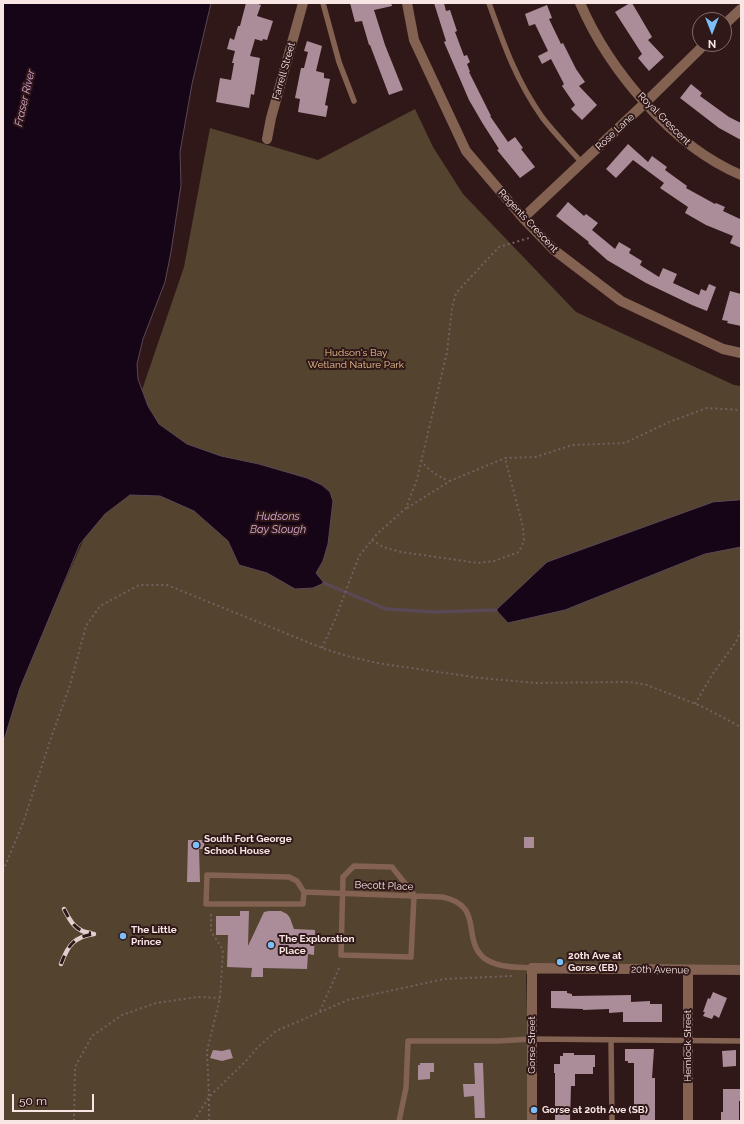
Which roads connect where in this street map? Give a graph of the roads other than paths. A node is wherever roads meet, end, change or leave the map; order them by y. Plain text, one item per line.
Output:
1 (303, 3) edge
2 (323, 3) edge
3 (406, 3) edge
4 (489, 3) edge
5 (580, 3) edge
6 (741, 8) edge
7 (732, 17) edge
8 (697, 52) edge
9 (354, 101) dead end
10 (645, 104) junction
11 (267, 139) dead end
12 (582, 163) junction
13 (741, 174) edge
14 (523, 218) junction
15 (741, 353) edge
16 (304, 892) junction
17 (342, 894) junction
18 (414, 896) junction
19 (532, 968) junction
20 (688, 970) junction
21 (741, 970) edge
22 (532, 1039) junction
23 (612, 1040) junction
24 (688, 1040) junction
25 (741, 1041) edge
26 (399, 1121) edge
27 (532, 1121) edge
28 (612, 1121) edge
29 (688, 1121) edge

1 - 11 street, Farrell Street
2 - 9 lane
3 - 14 street, Regents Crescent
4 - 12 lane
5 - 10 street, Royal Crescent
6 - 7 street
8 - 10 street, Rose Lane
10 - 12 street, Rose Lane
10 - 13 street, Royal Crescent
12 - 14 street, Rose Lane
14 - 15 street, Regents Crescent
16 - 16 lane
16 - 17 lane, Becott Place
17 - 18 lane, Becott Place
17 - 18 lane
17 - 18 lane
18 - 19 lane, Becott Place
19 - 20 street, 20th Avenue
19 - 22 street, Gorse Street
20 - 21 street, 20th Avenue
20 - 24 street, Hemlock Street
22 - 23 lane
22 - 26 lane
22 - 27 street, Gorse Street
23 - 24 lane
23 - 28 lane
24 - 25 lane
24 - 29 street, Hemlock Street

